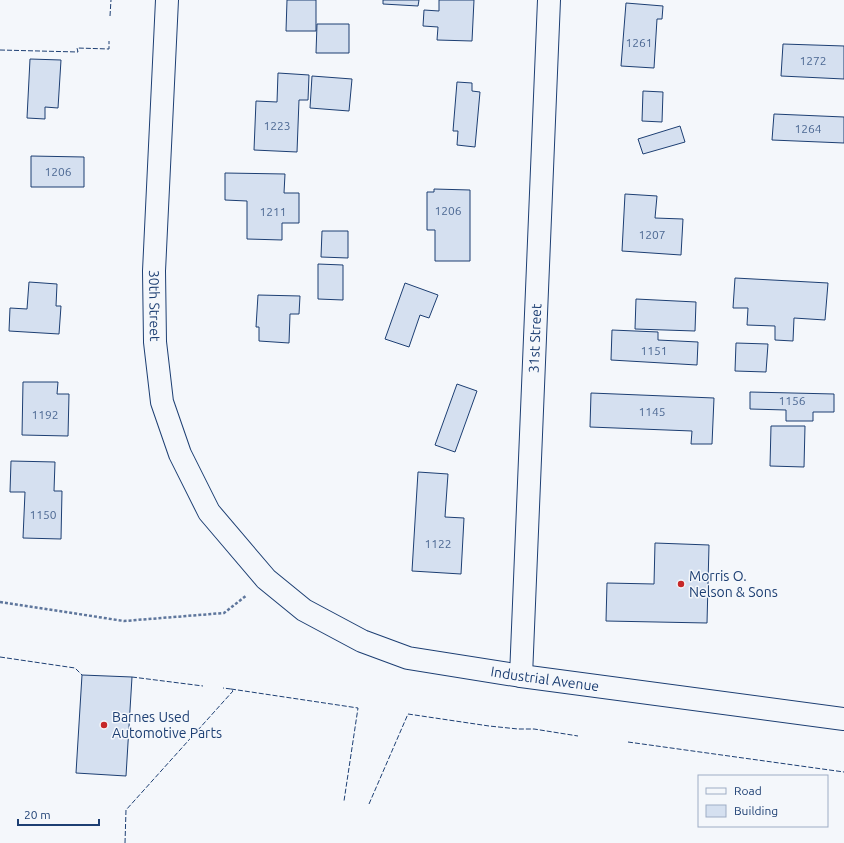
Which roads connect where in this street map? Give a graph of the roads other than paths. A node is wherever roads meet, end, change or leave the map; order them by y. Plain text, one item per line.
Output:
1 (167, 0) edge
2 (549, 0) edge
3 (266, 580) joint
4 (521, 676) junction
5 (844, 719) edge

1 - 3 street, 30th Street
2 - 4 street, 31st Street
3 - 4 street, Industrial Avenue
4 - 5 street, Industrial Avenue

